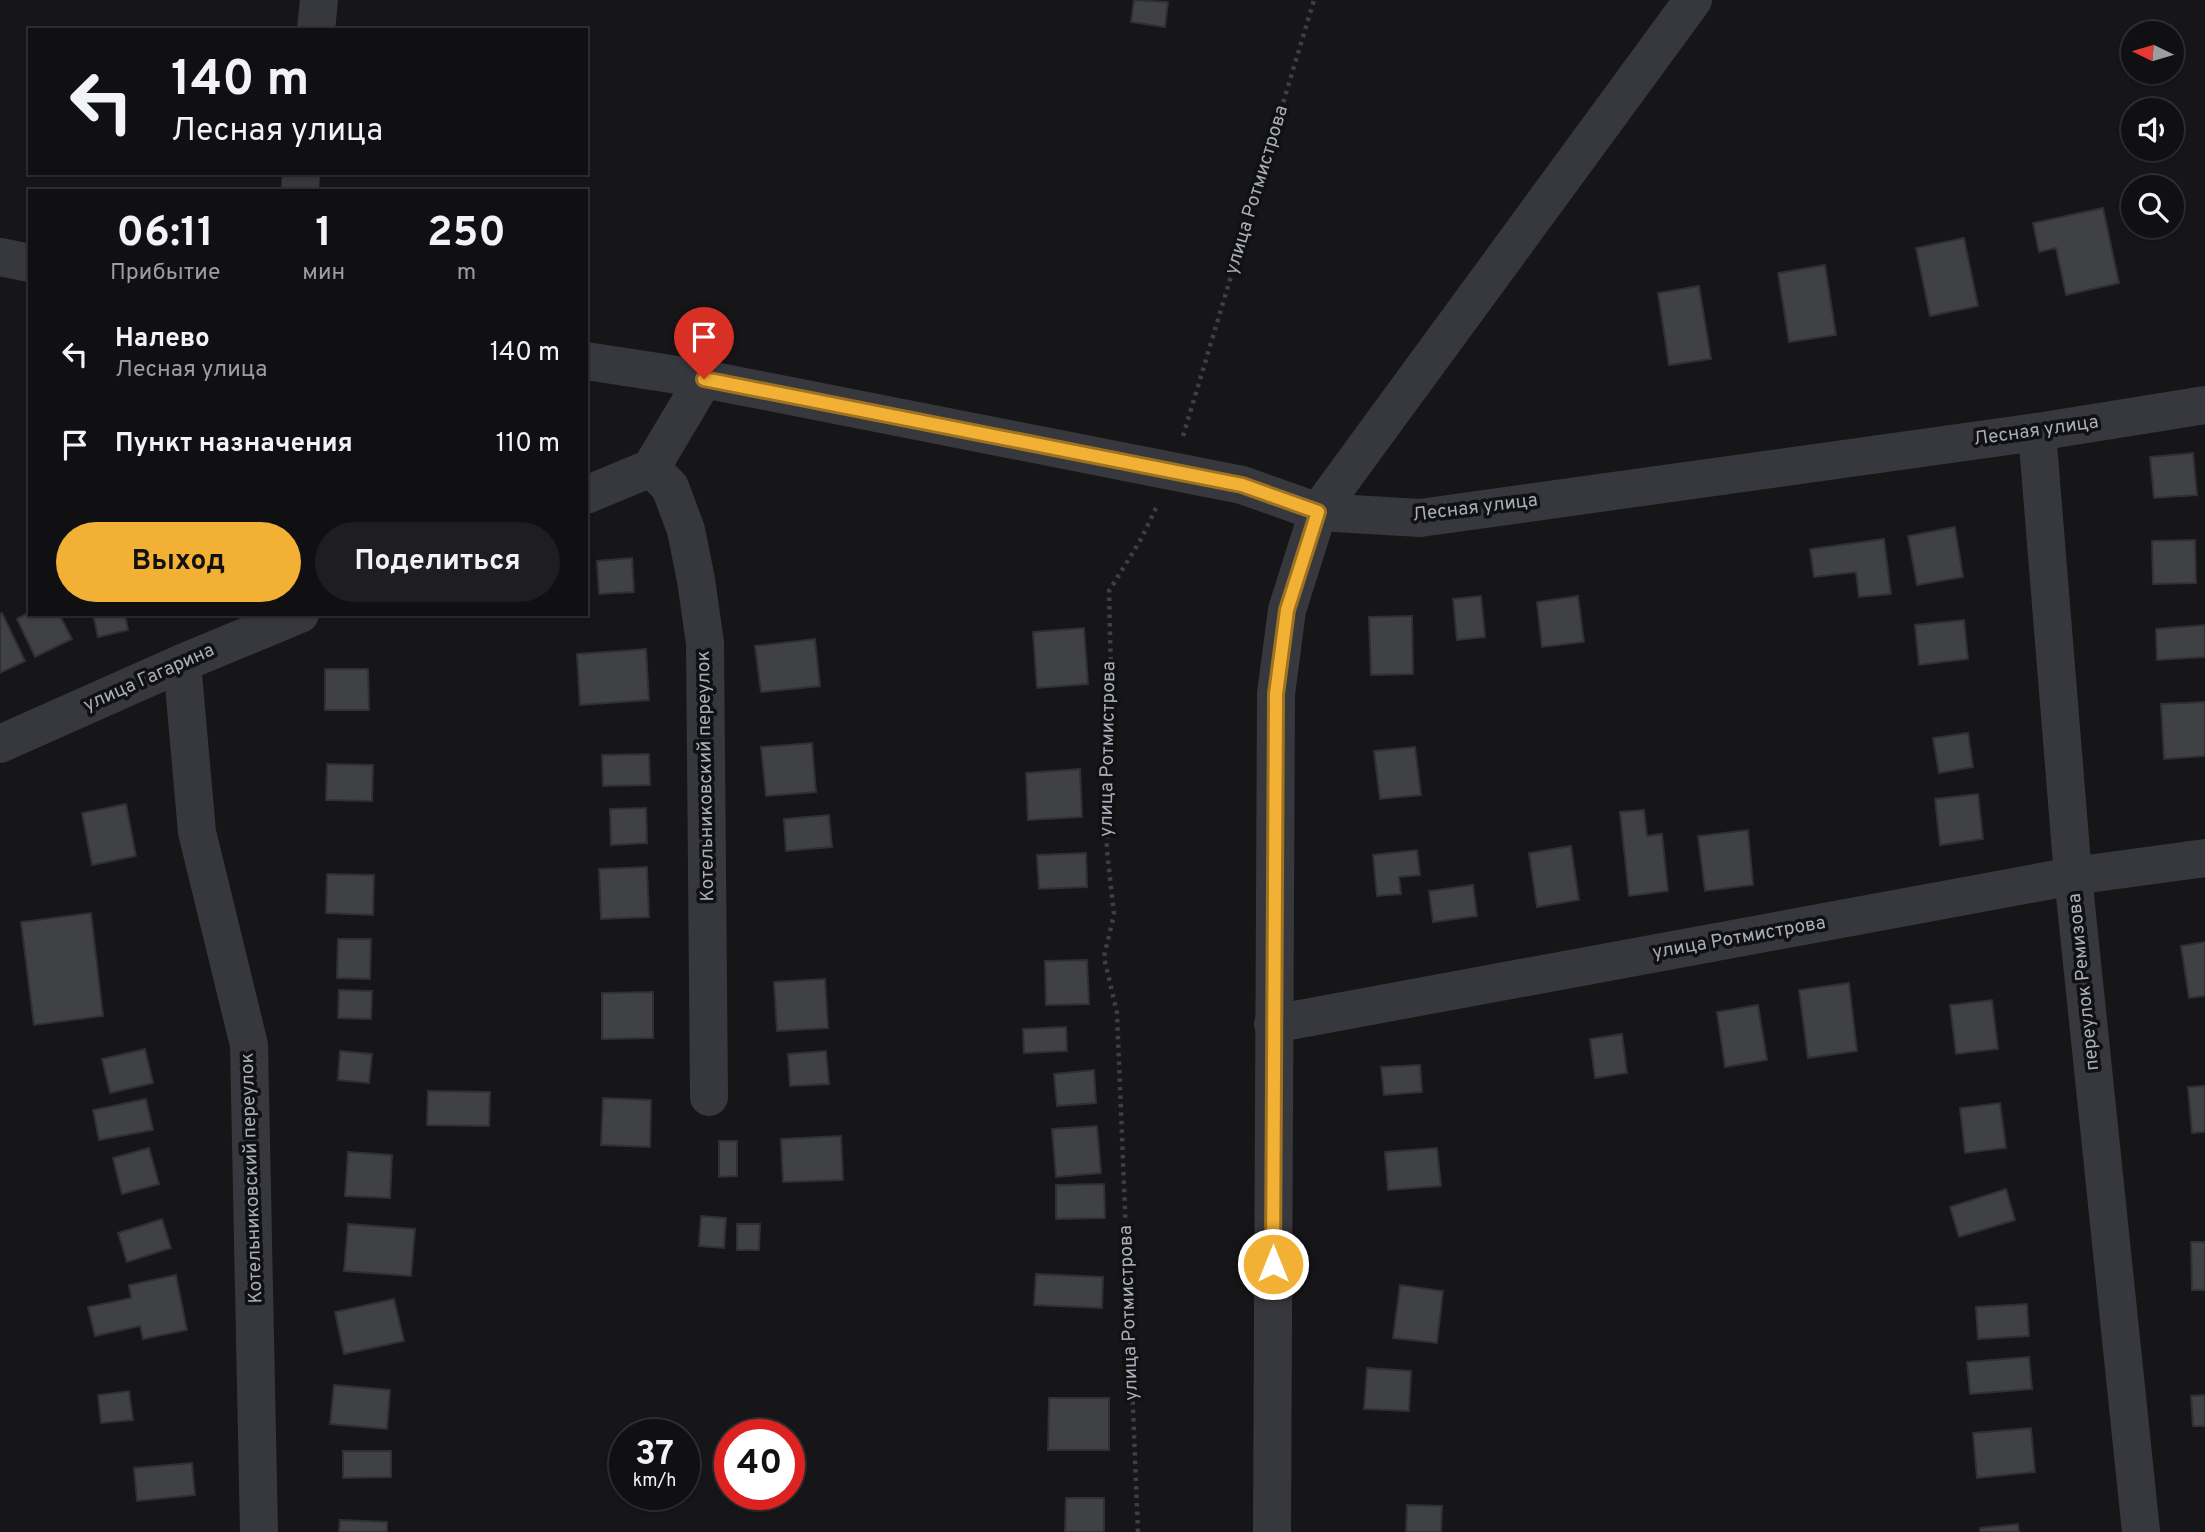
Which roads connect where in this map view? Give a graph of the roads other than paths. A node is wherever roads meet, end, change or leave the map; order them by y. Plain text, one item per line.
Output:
1 (319, 0) edge
2 (1693, 0) edge
3 (316, 28) edge
4 (0, 257) edge
5 (28, 263) edge
6 (588, 360) edge
7 (704, 379) junction
8 (2205, 405) edge
9 (2037, 432) junction
10 (650, 468) junction
11 (588, 494) edge
12 (1318, 512) junction
13 (295, 616) edge
14 (182, 663) junction
15 (0, 744) edge
16 (2205, 858) edge
17 (2073, 876) junction
18 (1273, 1024) junction
19 (709, 1097) dead end
20 (259, 1532) edge
21 (1272, 1532) edge
22 (2141, 1532) edge

1 - 3 street
2 - 12 street
4 - 5 street
6 - 7 street, Лесная улица
7 - 10 street
7 - 12 street, Лесная улица
8 - 9 street, Лесная улица
9 - 12 street, Лесная улица
9 - 17 street, переулок Ремизова
10 - 11 street
10 - 19 street, Котельниковский переулок
12 - 18 street
13 - 14 street, улица Гагарина
14 - 15 street, улица Гагарина
14 - 20 street, Котельниковский переулок
16 - 17 street, улица Ротмистрова
17 - 18 street, улица Ротмистрова
17 - 22 street, переулок Ремизова
18 - 21 street

